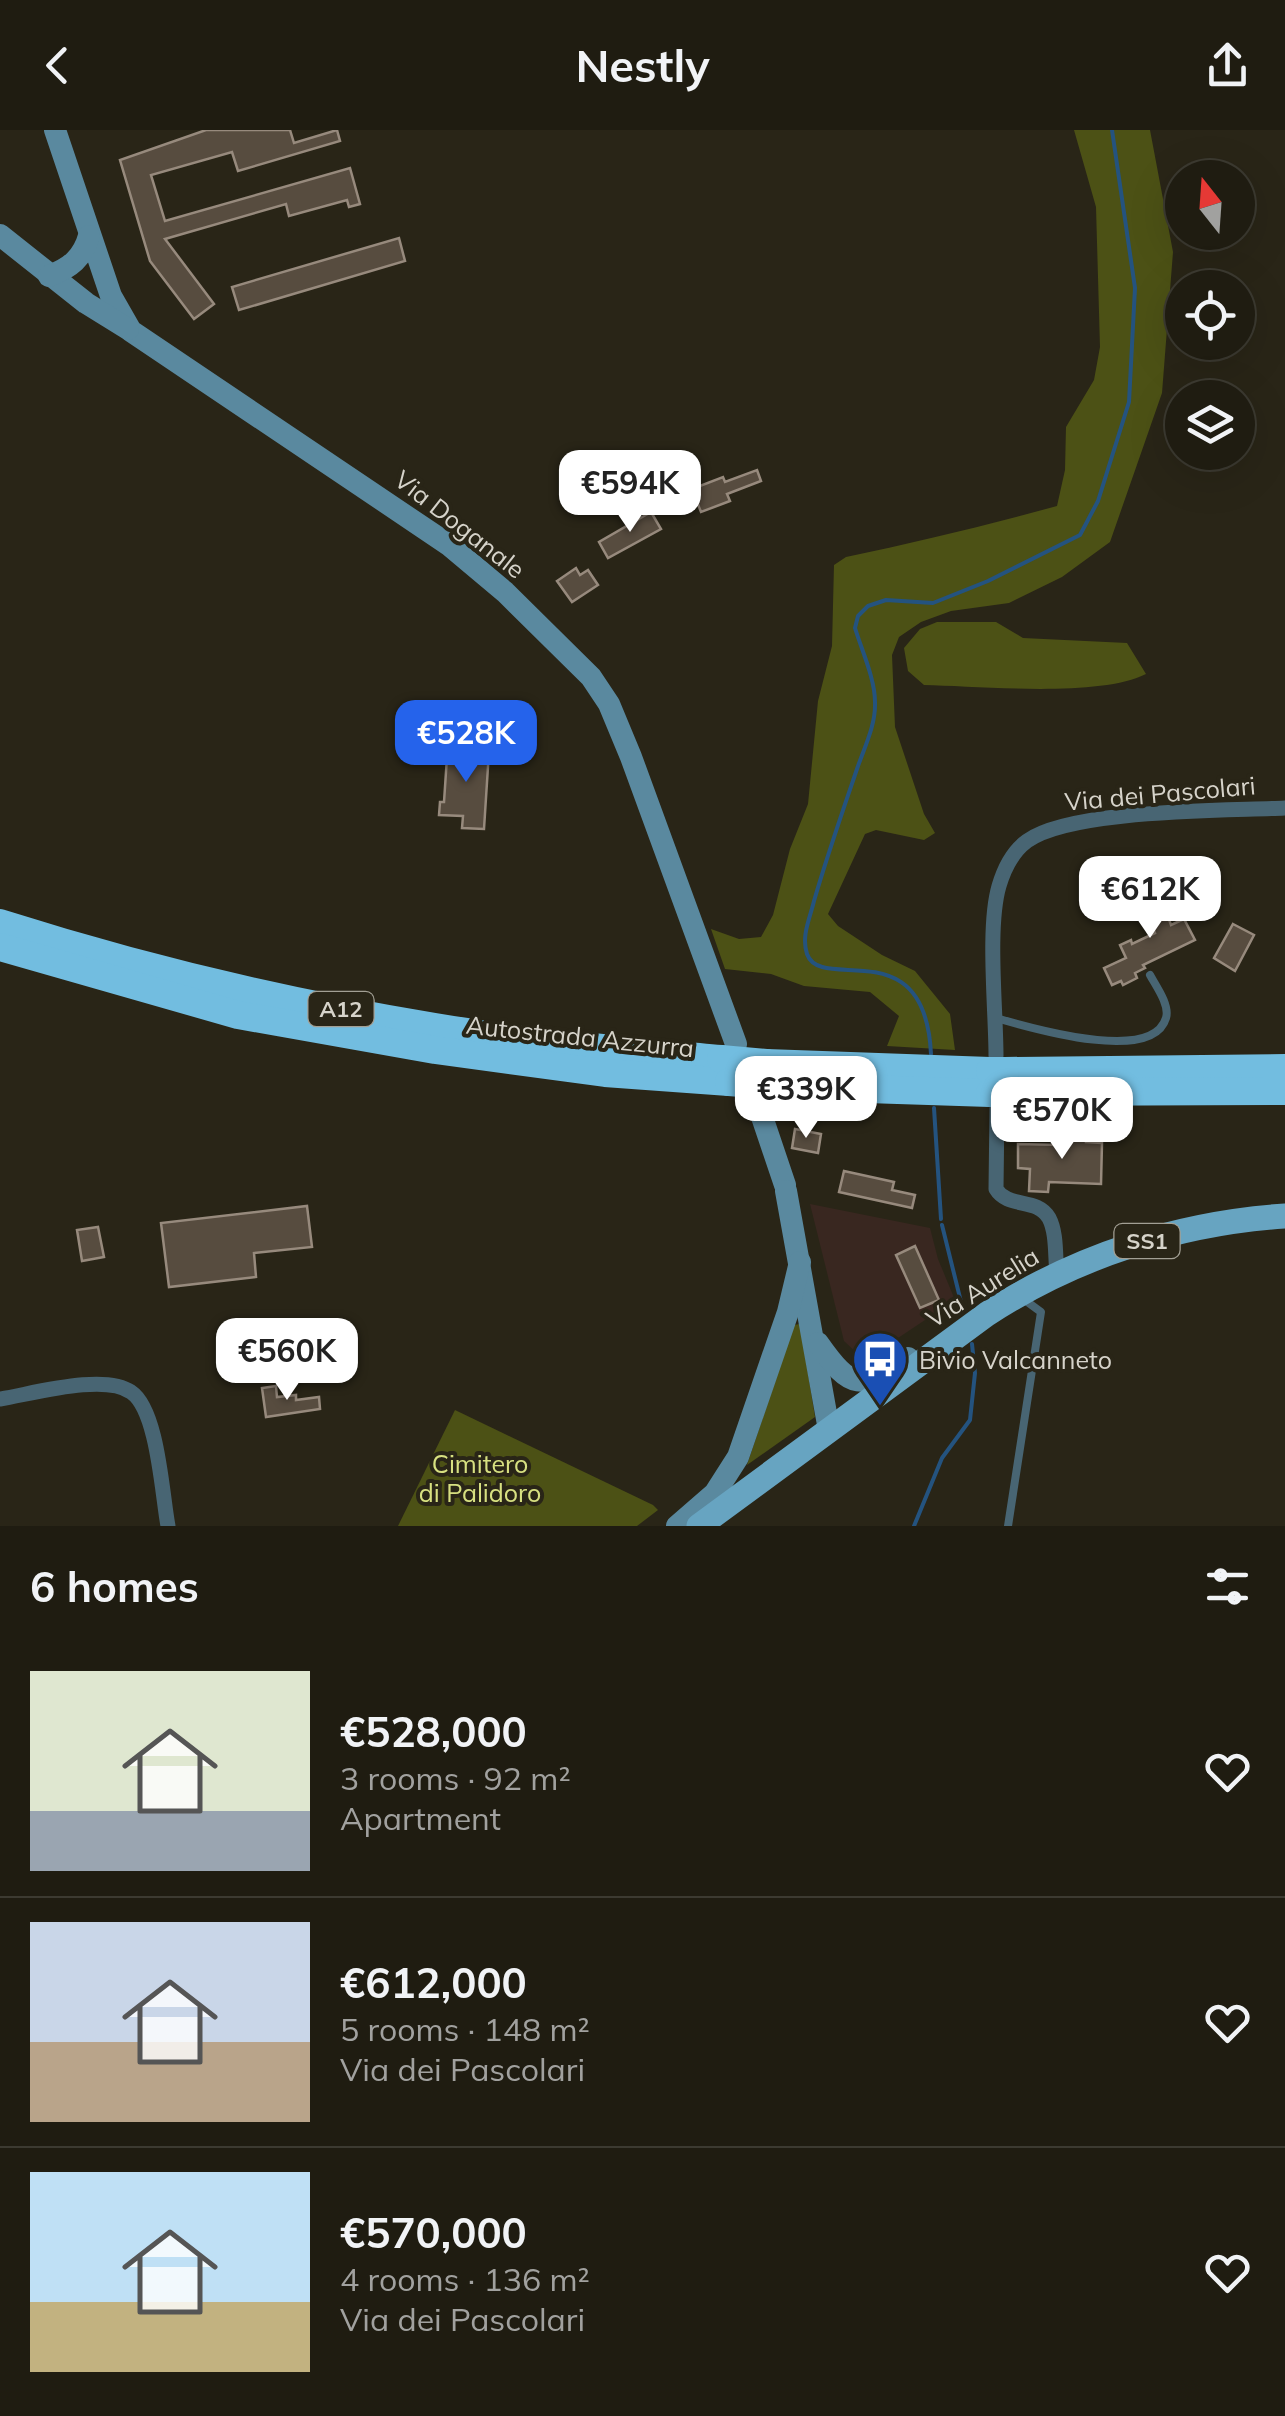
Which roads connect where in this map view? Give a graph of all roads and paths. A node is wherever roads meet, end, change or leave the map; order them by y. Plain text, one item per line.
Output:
1 (55, 130) edge
2 (0, 235) edge
3 (89, 236) junction
4 (49, 276) junction
5 (111, 296) junction
6 (86, 304) junction
7 (131, 331) junction
8 (1285, 808) edge
9 (0, 913) edge
10 (0, 923) edge
11 (0, 946) edge
12 (63, 963) junction
13 (1150, 975) dead end
14 (996, 1018) junction
15 (729, 1062) junction
16 (1285, 1068) edge
17 (766, 1082) junction
18 (992, 1082) junction
19 (1285, 1091) edge
20 (1285, 1216) edge
21 (800, 1262) junction
22 (1057, 1274) junction
23 (1018, 1294) junction
24 (813, 1336) junction
25 (952, 1338) junction
26 (0, 1398) edge
27 (829, 1430) junction
28 (168, 1526) edge
29 (677, 1526) edge
30 (699, 1526) edge
31 (1008, 1526) edge

1 - 3 main road, Via Doganale
2 - 4 main road
3 - 4 main road
3 - 5 main road, Via Doganale
4 - 5 main road
4 - 6 main road
5 - 6 main road
5 - 7 main road, Via Doganale
6 - 7 main road
7 - 15 main road, Via Doganale
8 - 14 street, Via dei Pascolari
9 - 12 lane
10 - 12 highway, Autostrada Azzurra / A12
11 - 12 highway, Autostrada Azzurra / A12
12 - 15 highway, Autostrada Azzurra / A12
13 - 14 lane
14 - 18 street, Via dei Pascolari
15 - 17 highway, Autostrada Azzurra / A12, bridge
16 - 18 highway, Autostrada Azzurra / A12
17 - 18 highway, Autostrada Azzurra / A12
17 - 21 main road
18 - 19 highway, Autostrada Azzurra / A12
18 - 22 street, Via dei Pascolari
20 - 22 main road, Via Aurelia / SS1
21 - 24 main road
21 - 29 main road
22 - 23 main road, Via Aurelia / SS1
23 - 25 main road, Via Aurelia / SS1
23 - 31 lane
24 - 25 main road
24 - 27 main road
25 - 27 main road, Via Aurelia / SS1
26 - 28 street
27 - 30 main road, Via Aurelia / SS1

